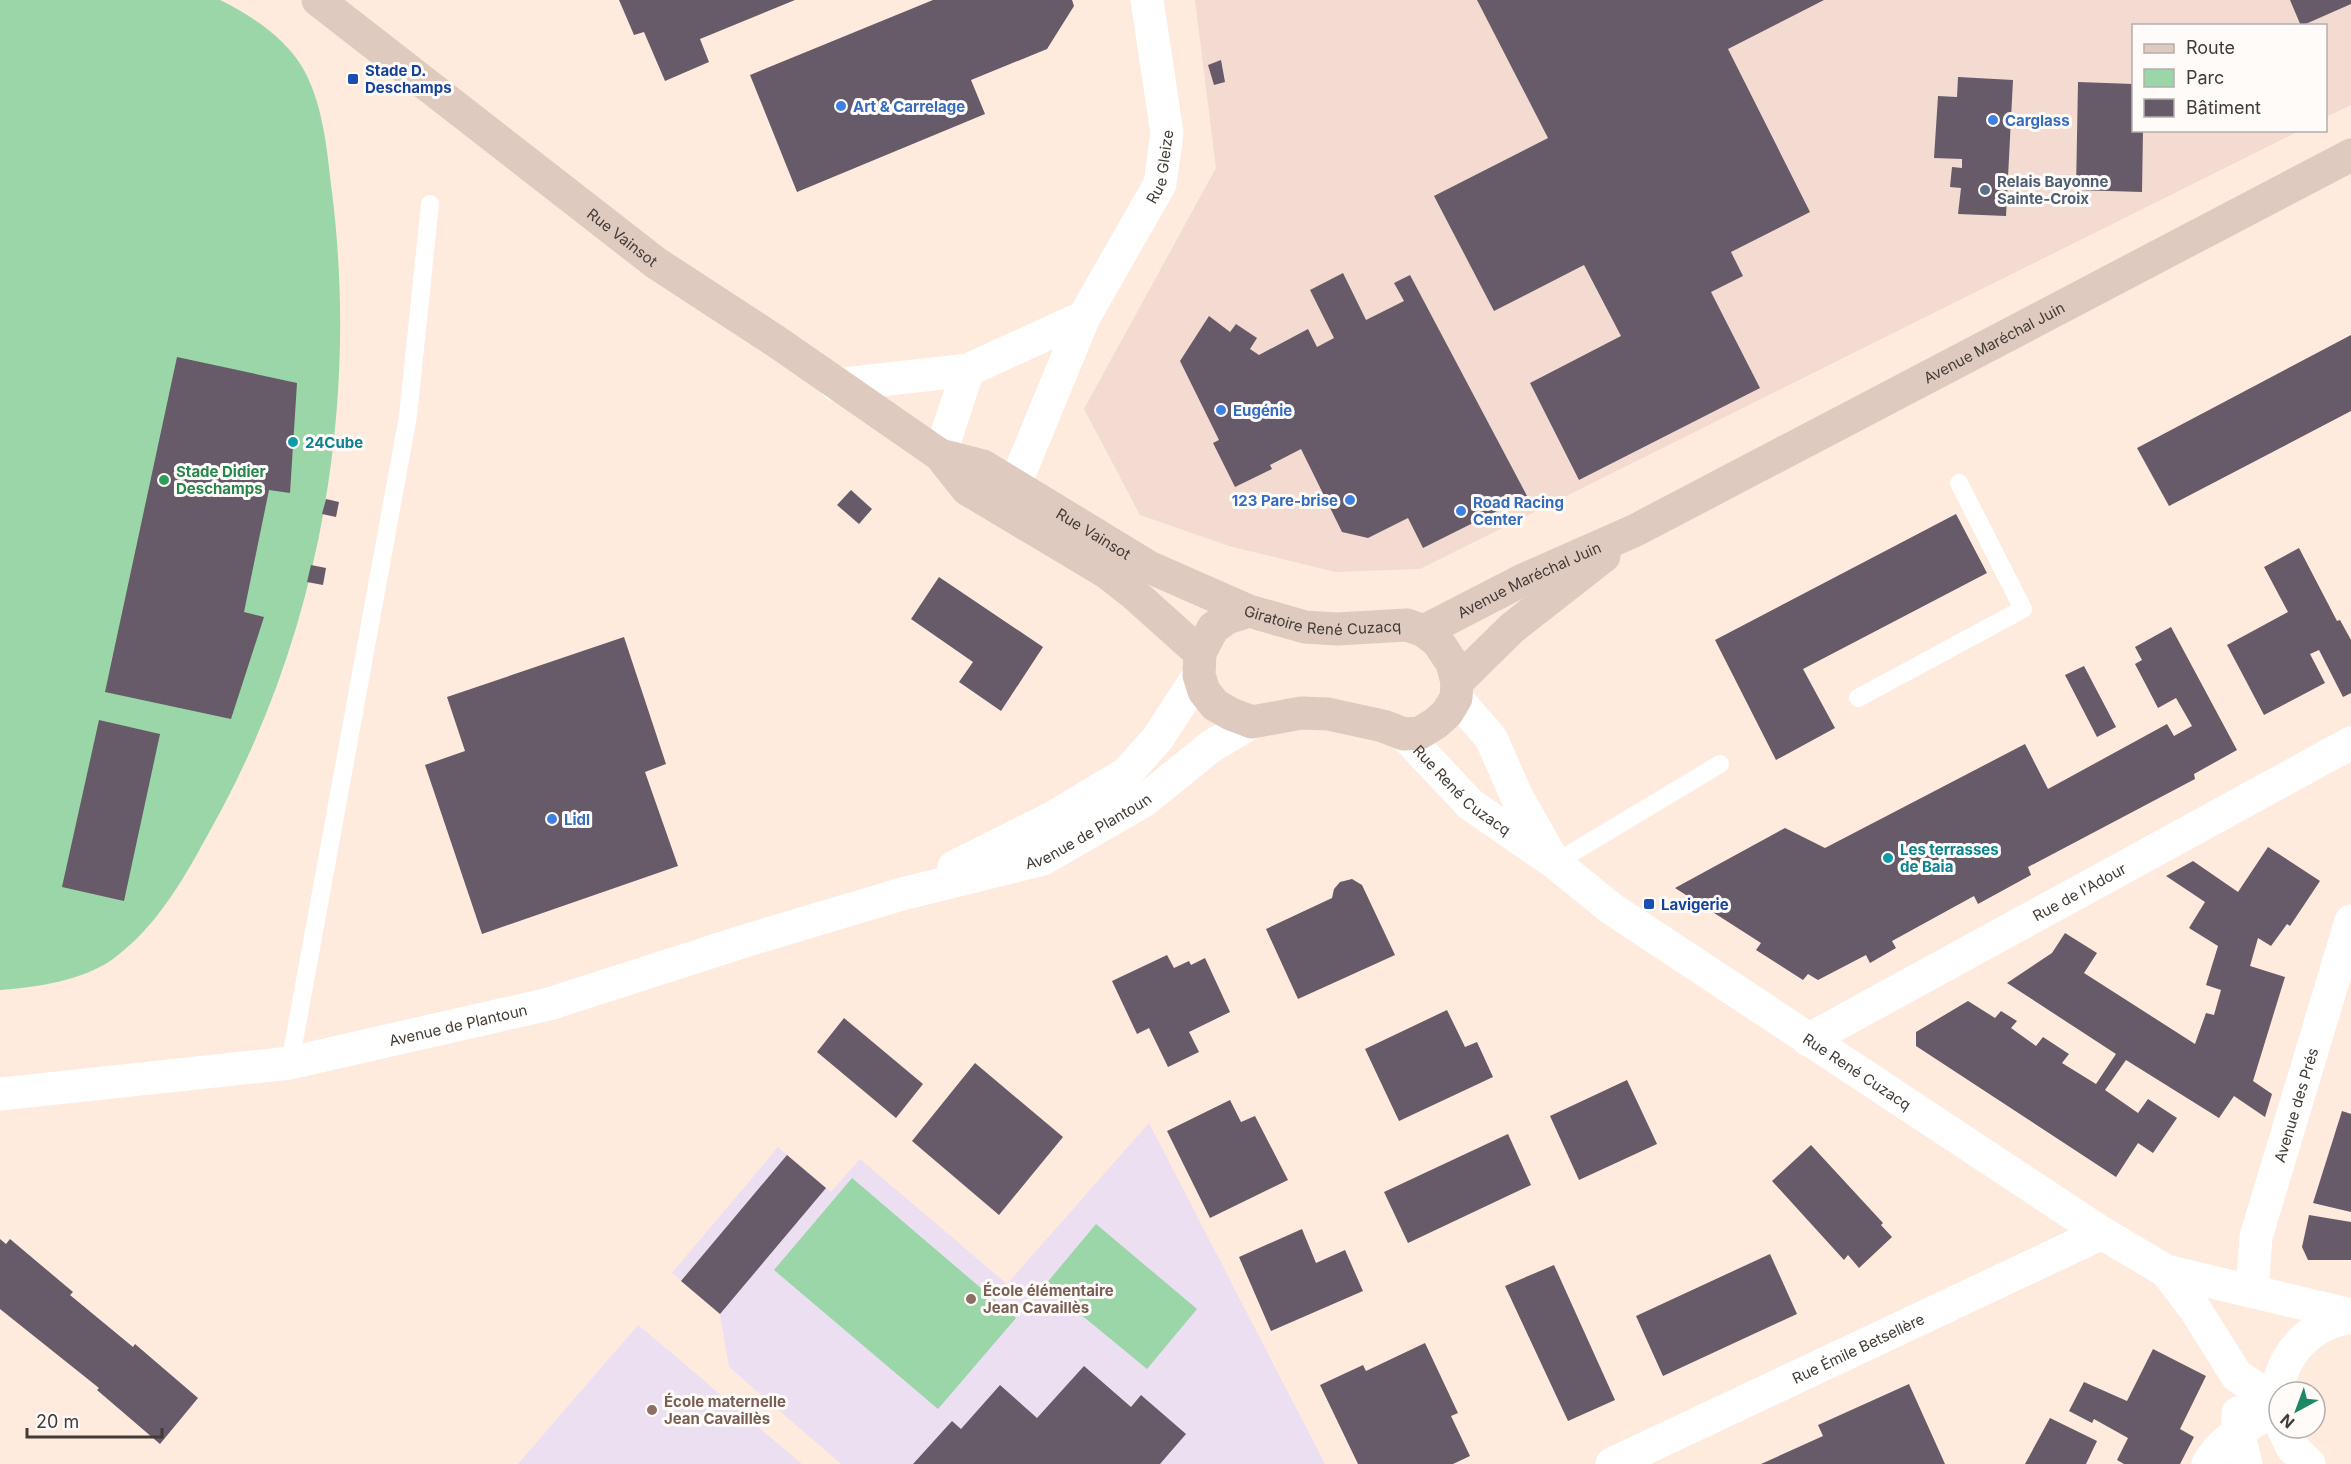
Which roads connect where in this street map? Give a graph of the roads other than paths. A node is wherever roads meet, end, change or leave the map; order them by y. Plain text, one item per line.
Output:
1 (318, 0) edge
2 (1147, 0) edge
3 (2351, 155) edge
4 (430, 204) dead end
5 (1084, 317) junction
6 (968, 369) junction
7 (836, 385) junction
8 (939, 455) junction
9 (1959, 483) dead end
10 (1014, 487) junction
11 (1636, 530) junction
12 (1249, 611) junction
13 (1424, 631) junction
14 (1199, 664) junction
15 (1457, 690) junction
16 (1858, 698) dead end
17 (1252, 722) junction
18 (1404, 734) junction
19 (2347, 749) edge
20 (1720, 764) dead end
21 (1555, 863) junction
22 (902, 894) junction
23 (2351, 921) edge
24 (1808, 1040) junction
25 (290, 1063) junction
26 (0, 1094) edge
27 (2102, 1233) junction
28 (2166, 1271) junction
29 (2252, 1291) junction
30 (2351, 1316) edge
31 (2237, 1376) junction
32 (2279, 1380) edge
33 (2267, 1403) edge
34 (2267, 1419) edge
35 (2238, 1432) junction
36 (2289, 1440) edge
37 (1612, 1464) edge
38 (2208, 1464) edge
39 (2246, 1464) edge
40 (2309, 1464) edge

1 - 7 main road, Rue Vainsot
2 - 5 street, Rue Gleize
3 - 11 main road, Avenue Maréchal Juin
4 - 25 lane
5 - 6 street
5 - 10 street, Rue Gleize
6 - 7 street
6 - 8 street
7 - 8 main road, Rue Vainsot
8 - 10 main road, Rue Vainsot
8 - 14 main road, Rue Vainsot
9 - 16 lane
10 - 12 main road, Rue Vainsot
11 - 13 main road, Avenue Maréchal Juin
11 - 15 main road, Avenue Maréchal Juin
12 - 13 main road, Giratoire René Cuzacq
12 - 14 main road, Giratoire René Cuzacq
13 - 15 main road
14 - 17 main road
14 - 22 street, Avenue de Plantoun
15 - 18 main road
15 - 21 street, Rue René Cuzacq
17 - 18 main road
17 - 22 street, Avenue de Plantoun
18 - 21 street, Rue René Cuzacq
19 - 24 street, Rue de l'Adour
20 - 21 lane
21 - 24 street, Rue René Cuzacq
22 - 25 street, Avenue de Plantoun
23 - 29 street, Avenue des Prés
24 - 27 street, Rue René Cuzacq
25 - 26 street, Avenue de Plantoun
27 - 28 street, Rue René Cuzacq
27 - 37 street, Rue Émile Betsellère
28 - 29 street, Rue René Cuzacq
28 - 31 street, Rue René Cuzacq
29 - 30 street, Rue René Cuzacq
30 - 32 street
31 - 33 street, Rue René Cuzacq
31 - 35 street
34 - 35 street
35 - 38 street
35 - 39 street
36 - 40 street

